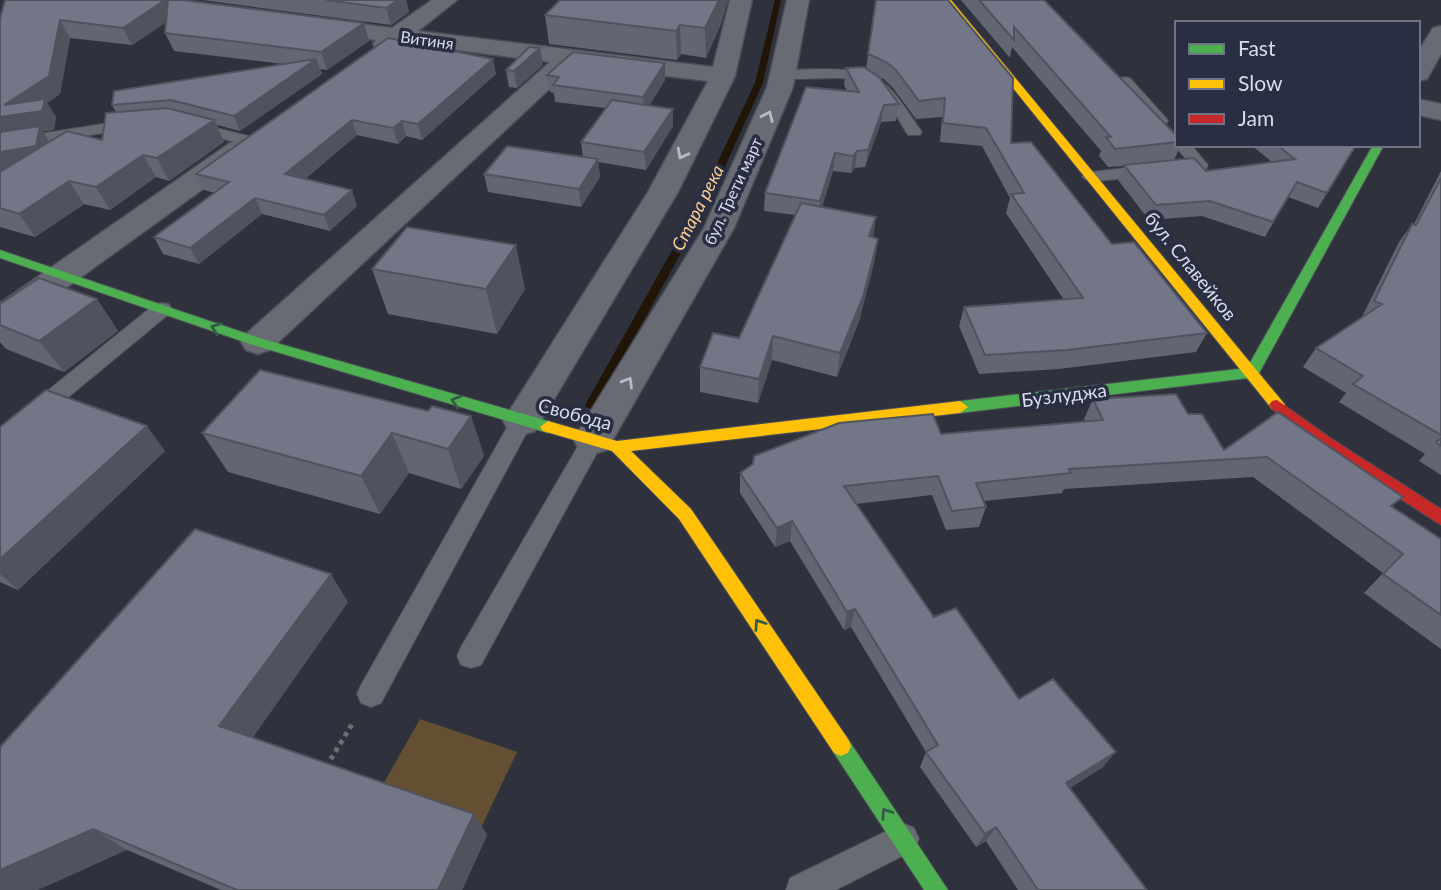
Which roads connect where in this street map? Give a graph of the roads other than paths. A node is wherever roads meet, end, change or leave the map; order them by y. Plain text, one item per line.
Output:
1 (446, 0) edge
2 (741, 0) edge
3 (798, 0) edge
4 (946, 0) edge
5 (290, 22) edge
6 (1441, 33) edge
7 (396, 36) junction
8 (568, 58) junction
9 (363, 60) edge
10 (1420, 70) edge
11 (785, 74) junction
12 (723, 76) junction
13 (1125, 81) edge
14 (1420, 107) edge
15 (1441, 112) edge
16 (152, 122) edge
17 (178, 123) edge
18 (273, 125) edge
19 (914, 132) dead end
20 (1175, 137) edge
21 (250, 141) junction
22 (0, 145) edge
23 (1184, 147) edge
24 (1378, 147) edge
25 (1090, 177) junction
26 (0, 254) edge
27 (61, 275) junction
28 (162, 309) junction
29 (0, 319) edge
30 (258, 342) junction
31 (1252, 373) junction
32 (522, 421) junction
33 (0, 441) edge
34 (605, 444) junction
35 (1441, 518) edge
36 (471, 656) dead end
37 (371, 694) road end
38 (903, 839) junction
39 (802, 890) edge
40 (937, 890) edge

1 - 7 street
2 - 12 street
3 - 11 street, бул. Трети март
4 - 25 street, бул. Славейков
5 - 7 street, Витиня
6 - 10 street
7 - 8 street, Витиня
7 - 9 street
8 - 12 street, Витиня
8 - 30 street
11 - 19 lane
34 -> 11 street, бул. Трети март
12 -> 32 street
13 - 20 lane
14 - 15 street
16 - 22 lane
17 - 21 lane
18 - 21 street
21 - 27 street
23 - 25 lane
24 - 31 street
25 - 31 street, бул. Славейков
26 - 27 street, Свобода
27 - 28 street, Свобода
27 - 29 street
30 -> 28 street, Свобода
28 - 33 lane
32 -> 30 street, Свобода
31 - 34 street, Бузлуджа
31 - 35 street, бул. Славейков
32 - 34 street, Свобода
32 - 37 lane
34 - 36 lane
38 -> 34 street, Свобода
38 - 39 lane
38 - 40 street, Свобода

